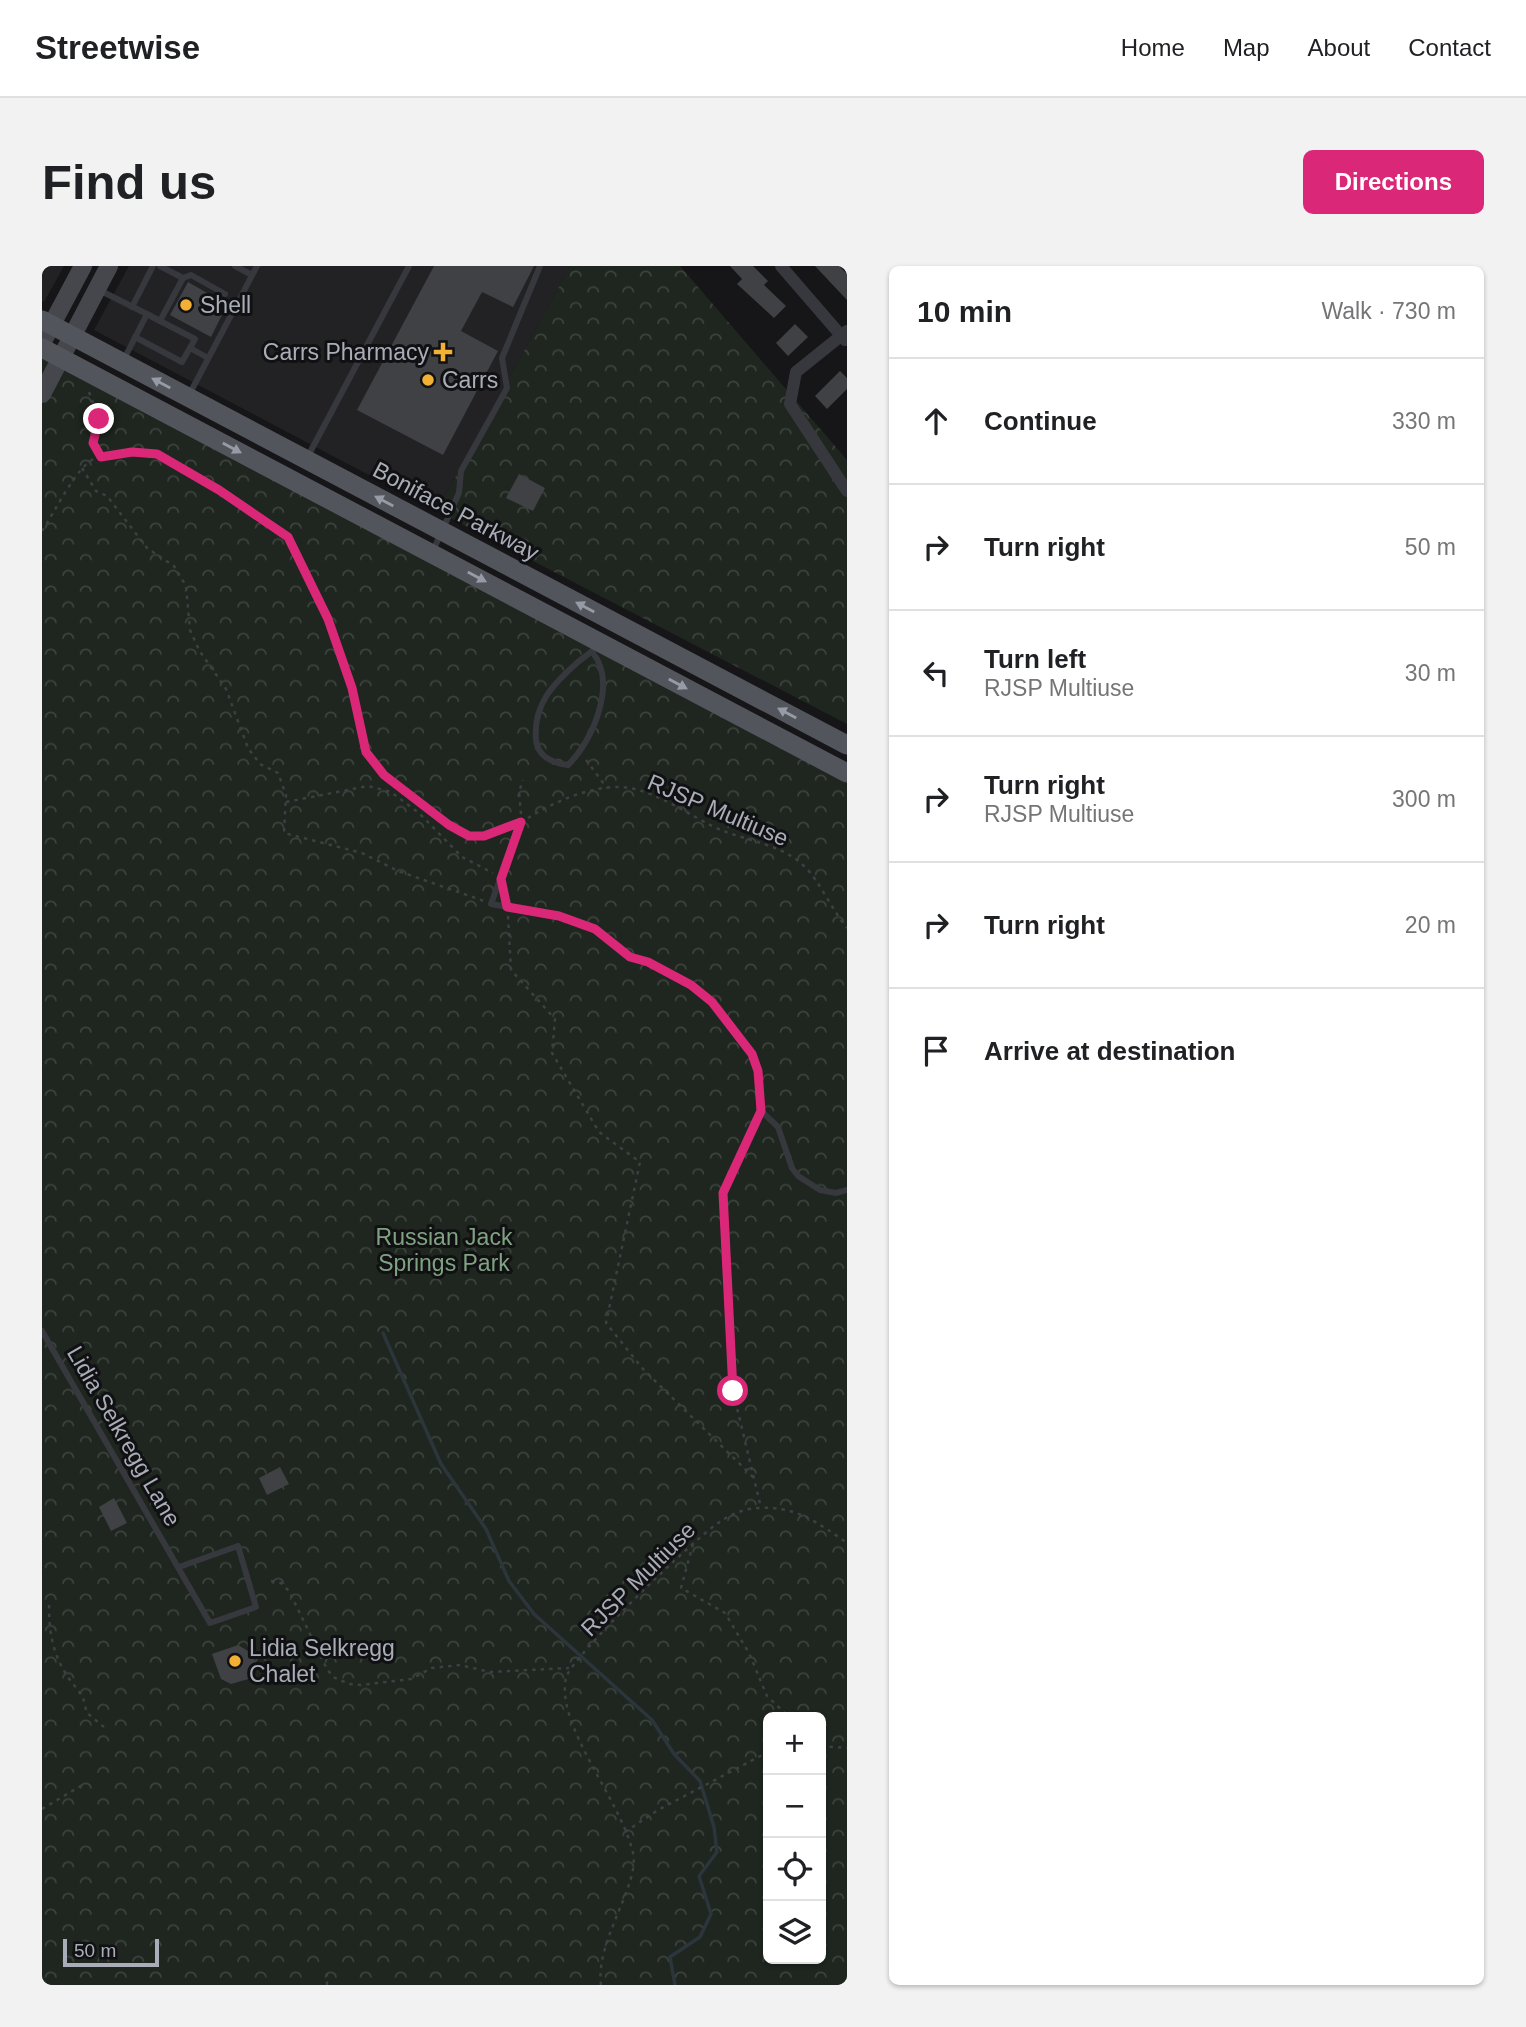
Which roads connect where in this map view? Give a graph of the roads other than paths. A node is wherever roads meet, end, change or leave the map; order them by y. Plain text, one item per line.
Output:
1 (83, 266) edge
2 (110, 266) edge
3 (153, 266) edge
4 (160, 266) edge
5 (235, 266) edge
6 (257, 266) edge
7 (410, 266) edge
8 (540, 266) edge
9 (781, 266) edge
10 (252, 275) junction
11 (183, 278) junction
12 (97, 289) junction
13 (225, 294) dead end
14 (132, 307) junction
15 (147, 314) junction
16 (160, 321) junction
17 (47, 322) edge
18 (72, 336) junction
19 (845, 336) edge
20 (135, 337) junction
21 (42, 346) edge
22 (190, 348) junction
23 (61, 358) junction
24 (208, 358) junction
25 (122, 363) junction
26 (42, 394) edge
27 (188, 397) junction
28 (306, 459) junction
29 (847, 491) edge
30 (443, 532) junction
31 (432, 554) junction
32 (596, 647) junction
33 (847, 745) edge
34 (847, 773) edge
35 (521, 822) road end
36 (847, 1189) edge
37 (42, 1331) edge
38 (179, 1567) junction

1 - 17 main road
2 - 12 main road
3 - 14 lane
4 - 11 lane
5 - 10 lane
6 - 10 lane
7 - 28 lane
8 - 30 lane
9 - 19 street
10 - 24 lane
11 - 13 lane
11 - 16 lane
12 - 14 lane
12 - 18 main road
14 - 15 lane
15 - 16 lane
15 - 20 lane
16 - 22 lane
17 - 18 main road, Boniface Parkway
17 - 21 main road
18 - 23 main road
18 - 25 main road, Boniface Parkway
19 - 29 street
20 - 22 lane
20 - 25 lane
21 - 23 main road
22 - 24 lane
23 - 26 main road
23 -> 31 main road
24 - 27 lane
27 -> 25 main road, Boniface Parkway
27 - 28 main road, Boniface Parkway
30 -> 28 main road, Boniface Parkway
30 - 31 lane
33 -> 30 main road, Boniface Parkway
31 -> 32 main road
32 - 32 lane
32 -> 34 main road
35 - 36 lane
37 - 38 lane, Lidia Selkregg Lane
38 - 38 lane, Lidia Selkregg Lane

